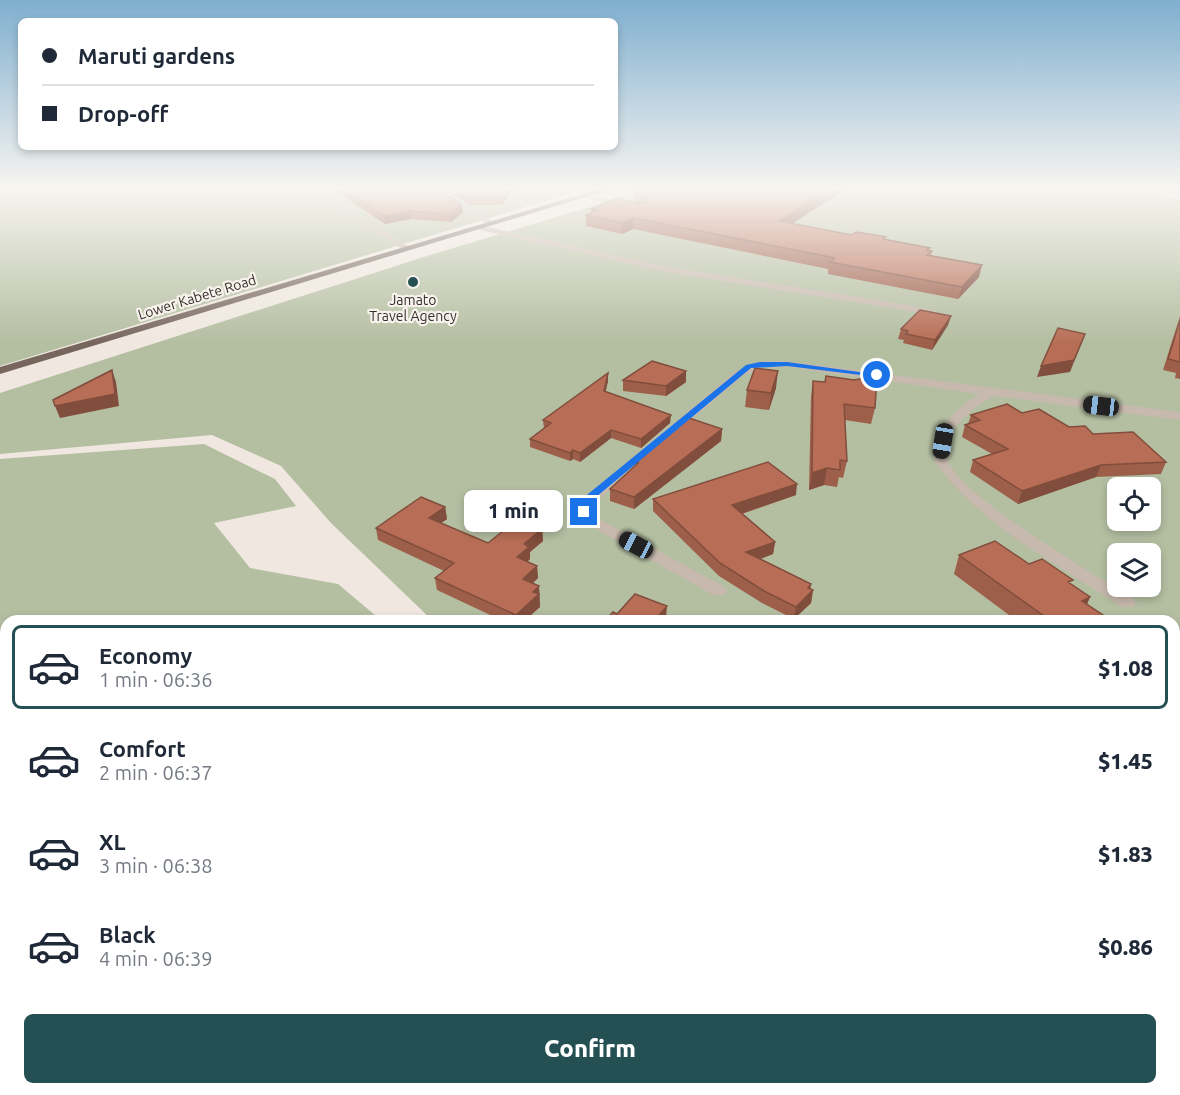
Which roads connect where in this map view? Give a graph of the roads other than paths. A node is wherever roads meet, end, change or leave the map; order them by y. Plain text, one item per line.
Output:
1 (394, 240) edge
2 (434, 240) edge
3 (533, 240) edge
4 (407, 248) junction
5 (934, 312) edge
6 (0, 371) edge
7 (992, 392) junction
8 (1180, 416) edge
9 (719, 591) dead end
10 (1128, 603) dead end

1 - 4 street
2 - 4 main road, Lower Kabete Road
3 - 5 street
4 - 6 main road, Lower Kabete Road
7 - 8 street
7 - 9 street
7 - 10 street

